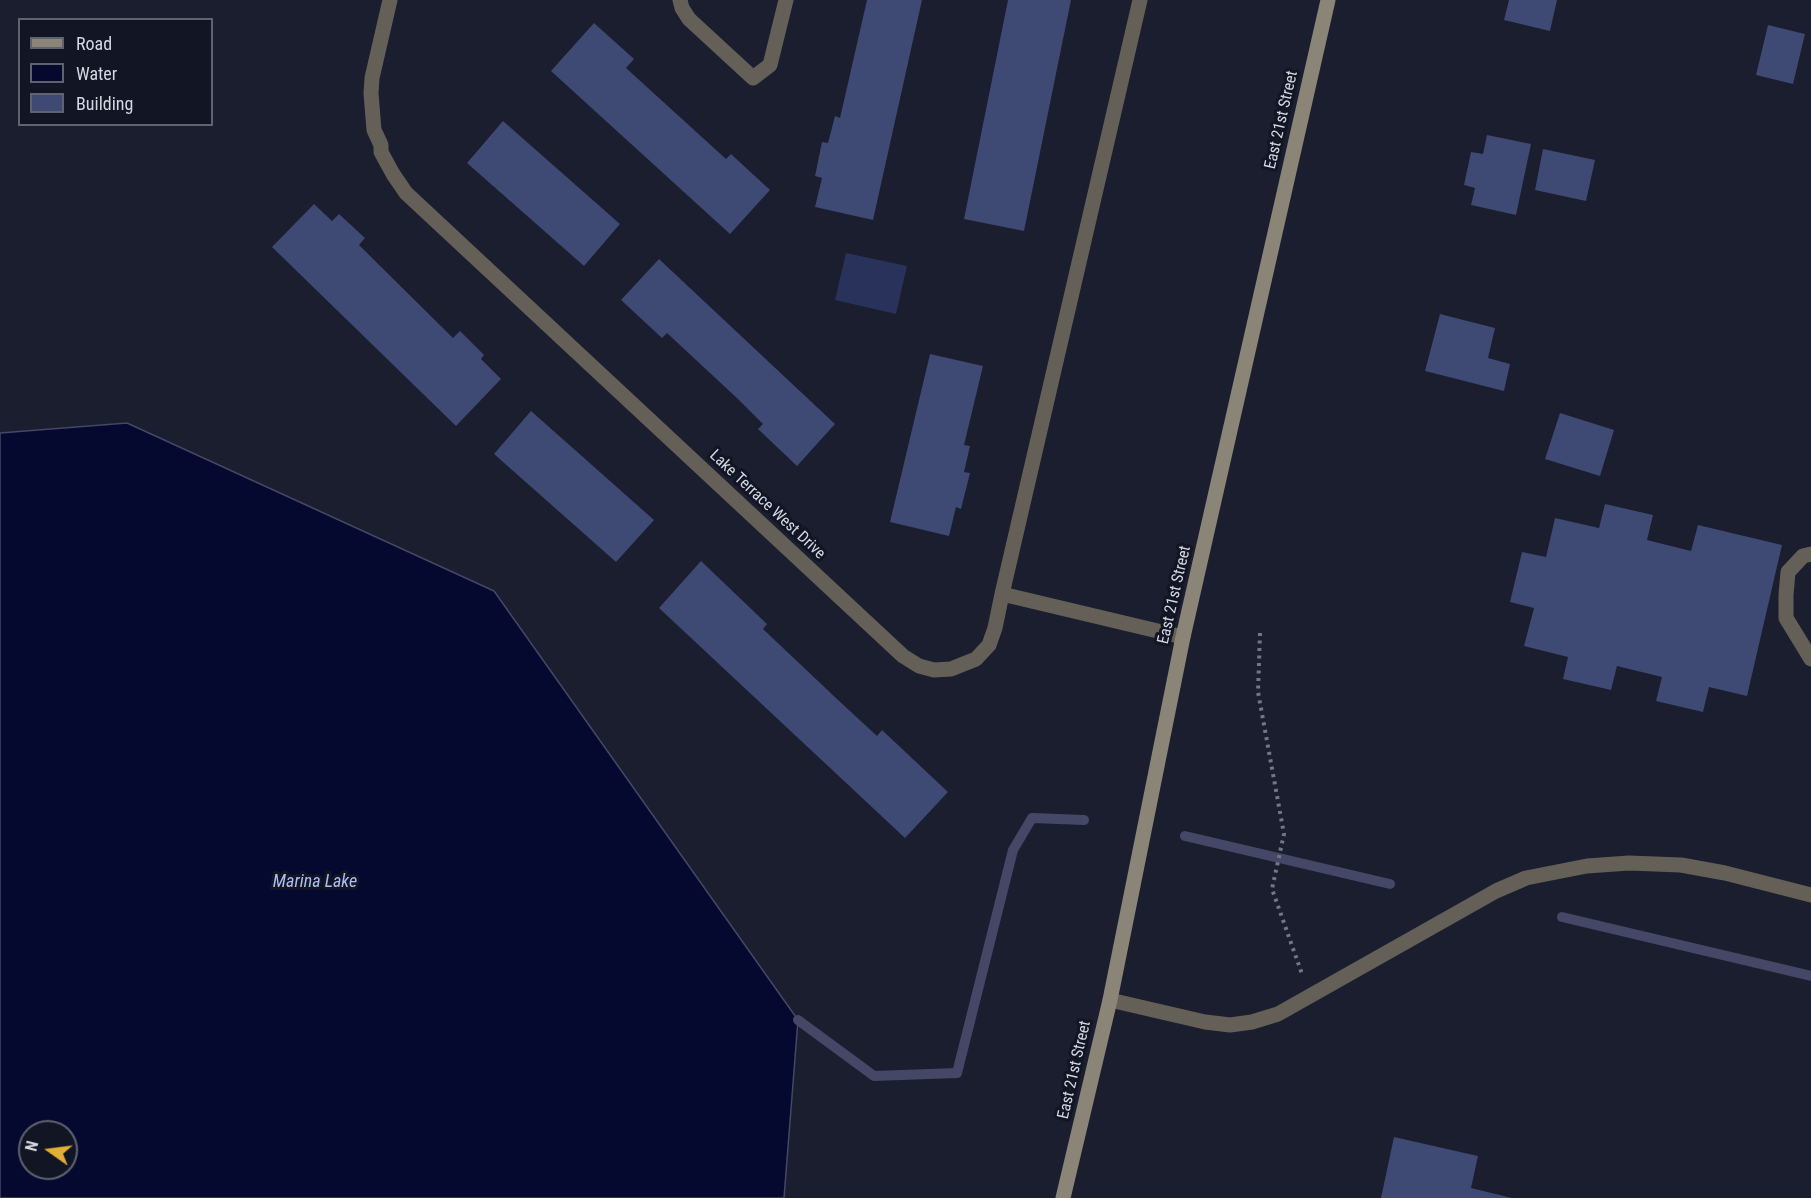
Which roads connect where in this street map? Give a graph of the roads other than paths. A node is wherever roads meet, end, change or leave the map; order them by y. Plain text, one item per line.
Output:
1 (390, 0) edge
2 (680, 0) edge
3 (786, 0) edge
4 (1140, 0) edge
5 (1328, 0) edge
6 (1811, 554) edge
7 (1002, 594) junction
8 (1184, 637) junction
9 (1811, 659) edge
10 (1811, 895) edge
11 (1110, 1000) junction
12 (1063, 1198) edge

1 - 7 street, Lake Terrace West Drive
2 - 3 street
4 - 7 street
5 - 8 main road, East 21st Street
6 - 9 street
7 - 8 street
8 - 11 main road, East 21st Street
10 - 11 street
11 - 12 main road, East 21st Street

